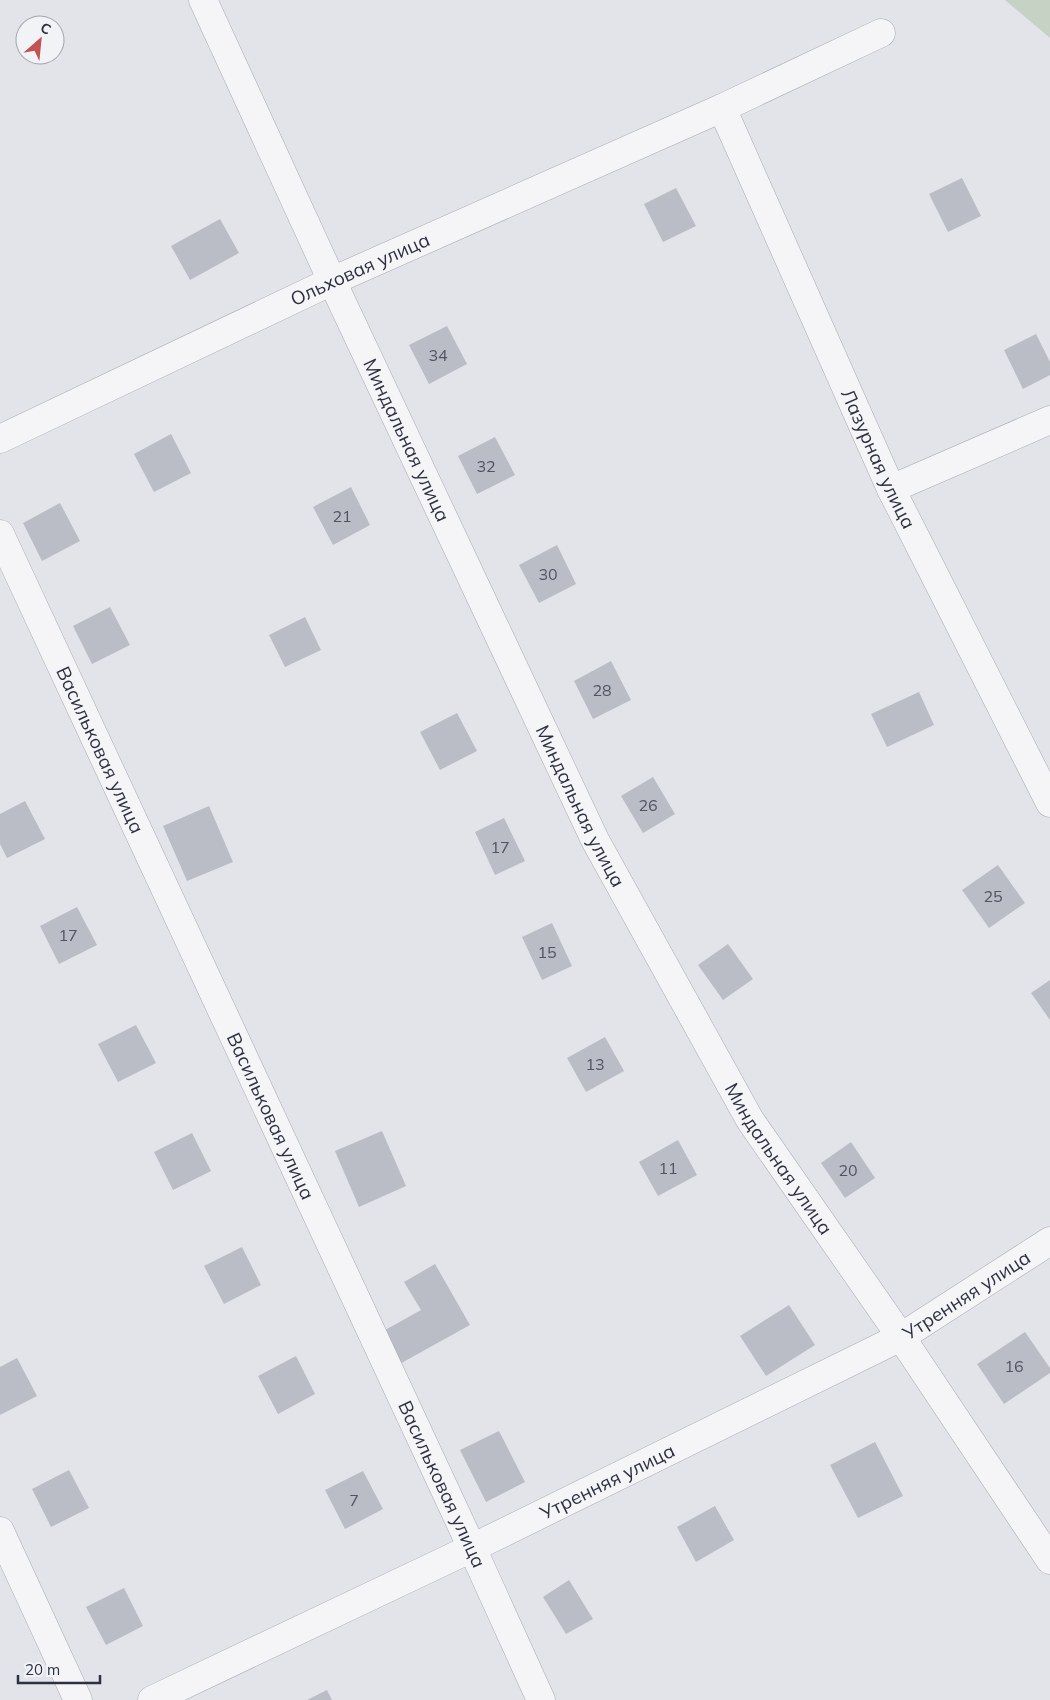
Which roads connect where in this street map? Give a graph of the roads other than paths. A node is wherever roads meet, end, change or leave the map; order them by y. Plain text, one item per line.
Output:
1 (204, 0) edge
2 (881, 32) dead end
3 (722, 108) junction
4 (332, 281) junction
5 (1050, 420) edge
6 (0, 439) edge
7 (891, 490) junction
8 (0, 534) edge
9 (1050, 803) edge
10 (1050, 1241) edge
11 (901, 1337) junction
12 (0, 1531) edge
13 (472, 1548) junction
14 (1050, 1560) edge
15 (78, 1700) edge
16 (152, 1700) edge
17 (541, 1700) edge

1 - 4 street, Миндальная улица
2 - 3 street, Ольховая улица
3 - 4 street, Ольховая улица
3 - 7 street, Лазурная улица
4 - 6 street, Ольховая улица
4 - 11 street, Миндальная улица
5 - 7 street
7 - 9 street, Лазурная улица
8 - 13 street, Васильковая улица
10 - 11 street, Утренняя улица
11 - 13 street, Утренняя улица
11 - 14 street, Миндальная улица
12 - 15 street
13 - 16 street, Утренняя улица
13 - 17 street, Васильковая улица

